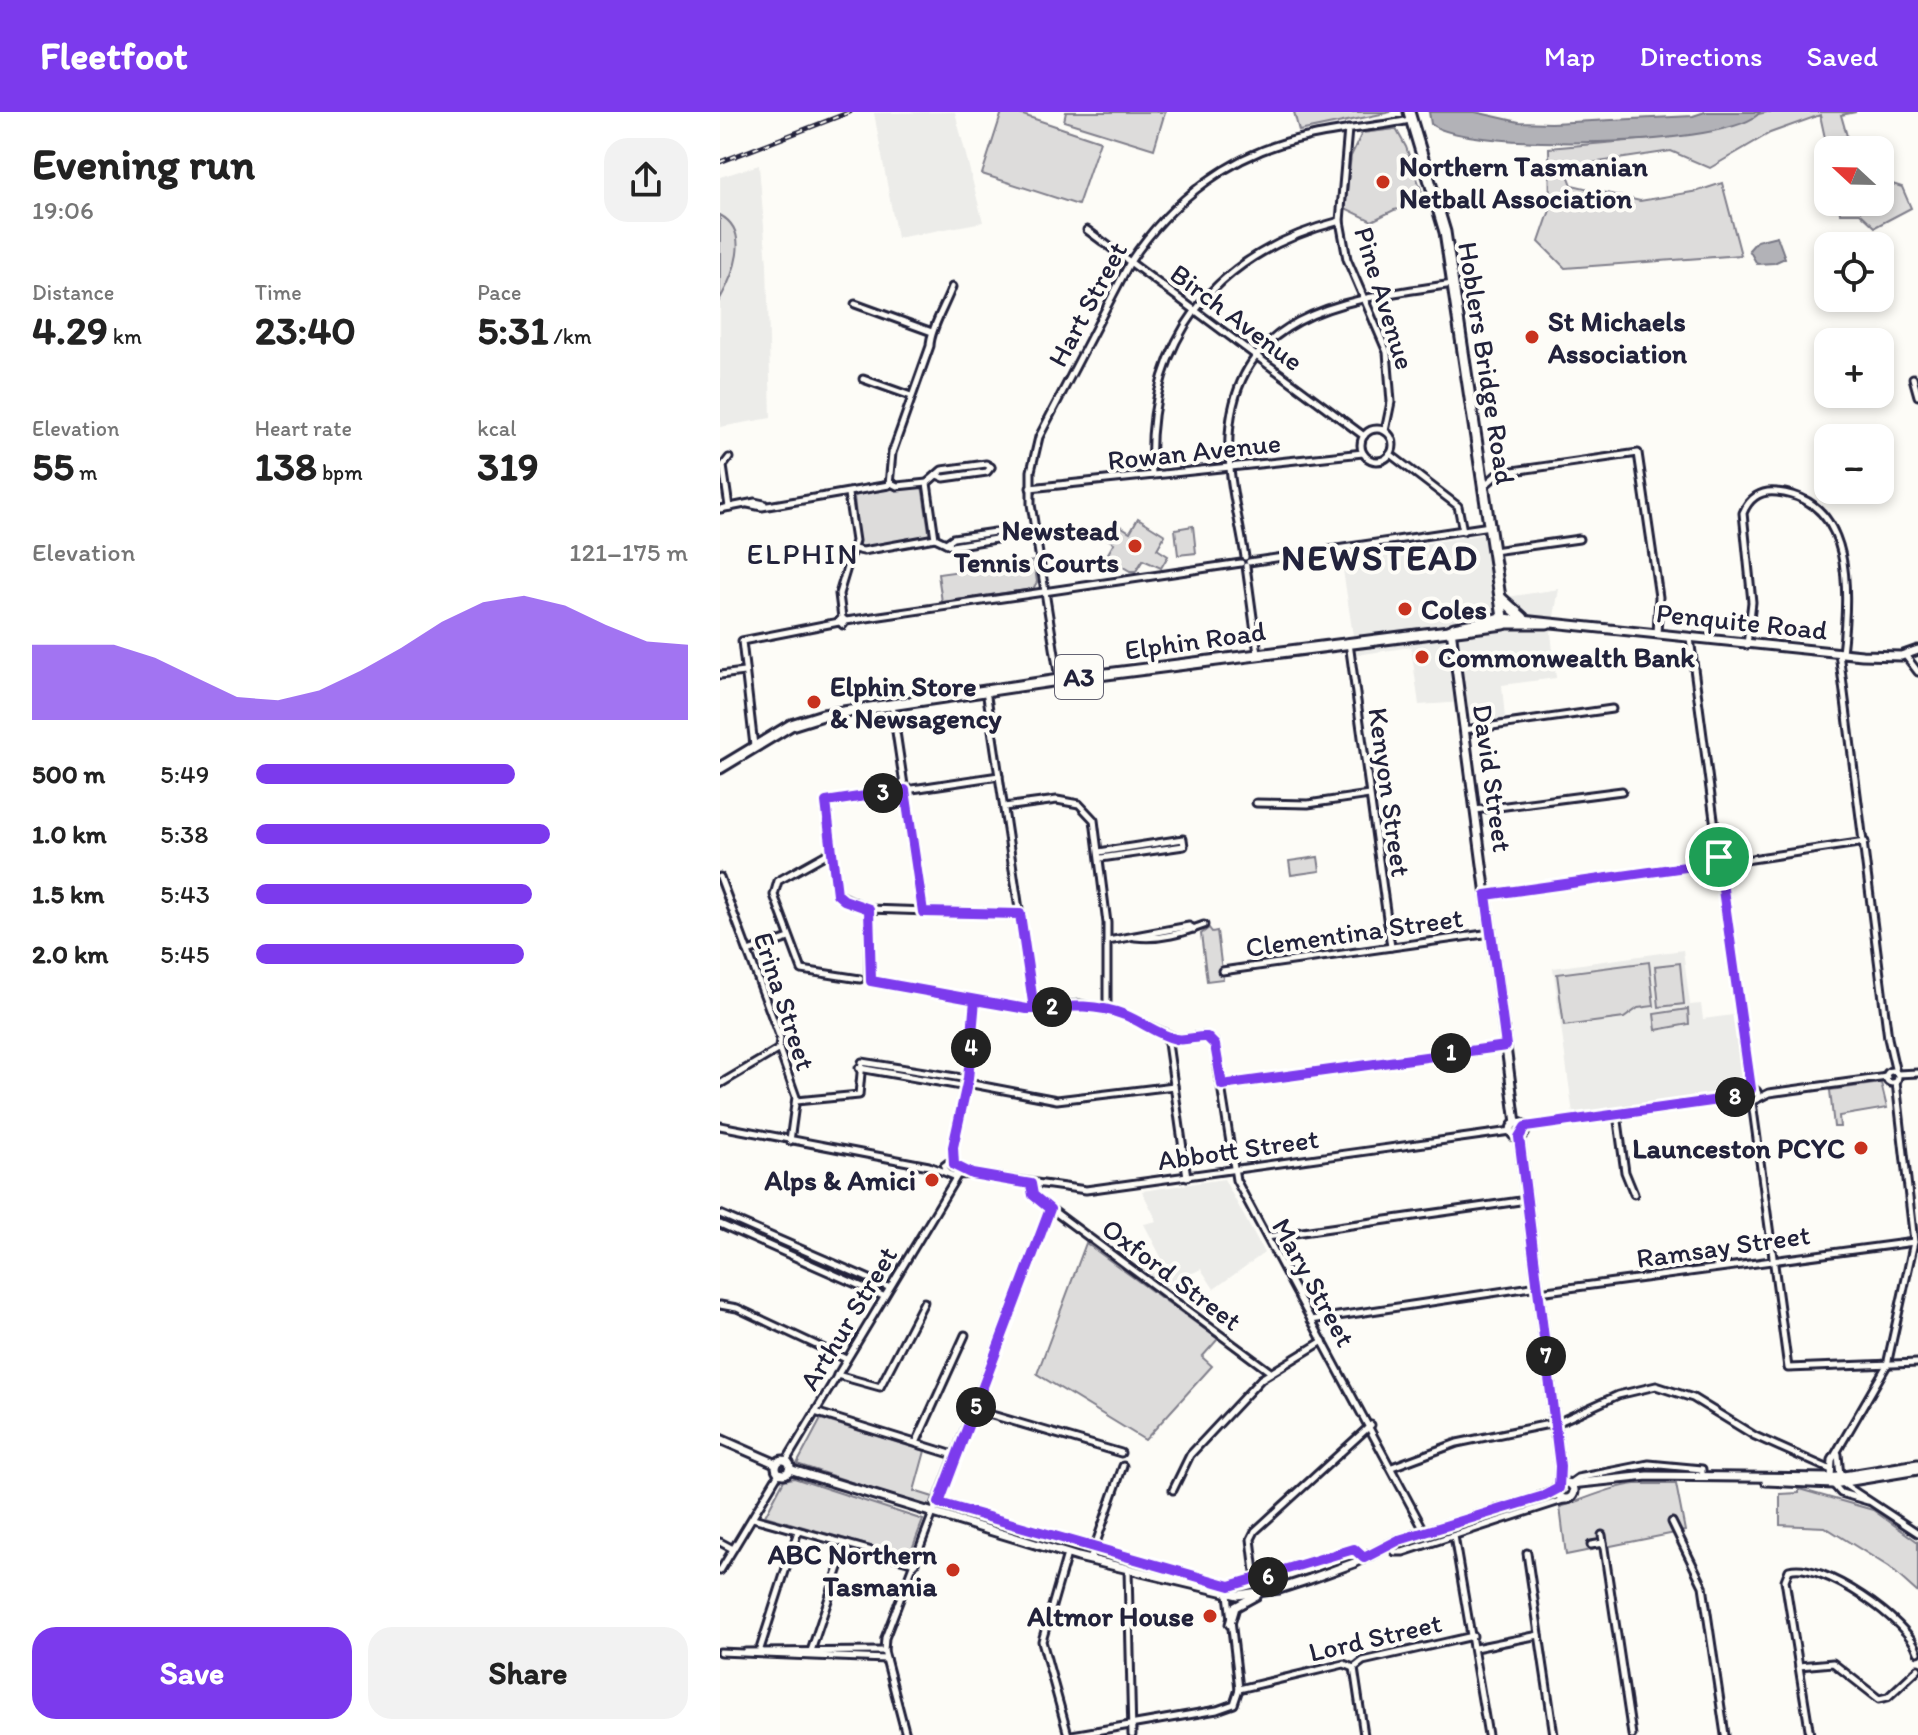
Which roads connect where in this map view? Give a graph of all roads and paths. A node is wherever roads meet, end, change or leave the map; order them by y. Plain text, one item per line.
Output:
1 (1410, 116) edge
2 (1348, 129) junction
3 (1340, 221) junction
4 (1087, 230) dead end
5 (1130, 262) junction
6 (1454, 284) junction
7 (952, 287) dead end
8 (1365, 298) junction
9 (855, 304) dead end
10 (1195, 310) junction
11 (932, 332) junction
12 (1258, 358) junction
13 (1913, 378) dead end
14 (863, 379) dead end
15 (911, 396) junction
16 (1918, 396) edge
17 (1385, 431) junction
18 (1364, 436) junction
19 (1363, 453) junction
20 (1390, 454) junction
21 (729, 458) dead end
22 (722, 465) edge
23 (1231, 467) junction
24 (937, 475) junction
25 (1152, 475) junction
26 (891, 483) junction
27 (927, 483) junction
28 (1484, 486) junction
29 (1030, 488) junction
30 (848, 494) junction
31 (729, 507) junction
32 (720, 509) edge
33 (1490, 526) junction
34 (1463, 531) junction
35 (935, 538) junction
36 (1579, 539) dead end
37 (946, 543) junction
38 (854, 549) junction
39 (1493, 551) junction
40 (1245, 562) junction
41 (1045, 593) junction
42 (1500, 596) junction
43 (1523, 618) junction
44 (843, 620) junction
45 (1504, 621) junction
46 (1561, 624) junction
47 (1451, 629) junction
48 (1657, 634) junction
49 (1690, 638) junction
50 (1348, 642) junction
51 (1747, 645) junction
52 (1918, 650) edge
53 (1840, 653) junction
54 (1258, 654) junction
55 (1905, 655) junction
56 (744, 672) junction
57 (1918, 672) edge
58 (720, 675) edge
59 (1059, 680) junction
60 (986, 690) junction
61 (892, 704) junction
62 (1612, 709) dead end
63 (1464, 730) junction
64 (755, 747) junction
65 (720, 768) edge
66 (999, 776) junction
67 (905, 790) junction
68 (1622, 791) dead end
69 (1370, 794) junction
70 (1256, 803) dead end
71 (1004, 807) junction
72 (1475, 810) junction
73 (1865, 842) junction
74 (830, 852) junction
75 (1100, 855) junction
76 (1719, 857) junction
77 (1714, 863) junction
78 (1723, 865) junction
79 (720, 877) edge
80 (1486, 895) junction
81 (869, 909) junction
82 (923, 912) junction
83 (1020, 914) junction
84 (1204, 925) dead end
85 (1492, 933) junction
86 (789, 938) junction
87 (1108, 941) junction
88 (1391, 947) junction
89 (748, 952) junction
90 (1222, 971) dead end
91 (860, 979) dead end
92 (975, 1000) junction
93 (1034, 1009) junction
94 (1107, 1010) junction
95 (1170, 1036) junction
96 (1506, 1046) junction
97 (779, 1049) junction
98 (1918, 1073) edge
99 (1893, 1077) junction
100 (967, 1083) junction
101 (720, 1084) edge
102 (1222, 1085) junction
103 (1174, 1086) junction
104 (1751, 1090) junction
105 (1769, 1093) junction
106 (1733, 1098) junction
107 (1752, 1100) junction
108 (796, 1101) junction
109 (1617, 1114) junction
110 (1516, 1123) junction
111 (720, 1126) edge
112 (1525, 1127) junction
113 (1511, 1131) junction
114 (1519, 1137) junction
115 (790, 1141) junction
116 (953, 1147) junction
117 (946, 1164) junction
118 (929, 1166) junction
119 (1234, 1170) junction
120 (957, 1171) junction
121 (948, 1173) junction
122 (1187, 1177) junction
123 (1031, 1184) junction
124 (1634, 1194) dead end
125 (945, 1195) junction
126 (1527, 1200) junction
127 (1050, 1209) junction
128 (720, 1214) edge
129 (720, 1224) edge
130 (1267, 1237) junction
131 (1914, 1242) junction
132 (1774, 1259) junction
133 (1909, 1262) junction
134 (1918, 1263) edge
135 (888, 1287) junction
136 (1538, 1289) junction
137 (883, 1296) junction
138 (924, 1302) dead end
139 (720, 1305) edge
140 (1311, 1320) junction
141 (965, 1335) dead end
142 (1323, 1341) junction
143 (846, 1359) junction
144 (1918, 1363) edge
145 (1887, 1365) junction
146 (1269, 1371) junction
147 (837, 1375) junction
148 (975, 1410) junction
149 (815, 1412) junction
150 (1554, 1422) junction
151 (1371, 1425) junction
152 (720, 1439) edge
153 (916, 1443) junction
154 (1839, 1450) junction
155 (1121, 1453) dead end
156 (957, 1456) junction
157 (1123, 1466) dead end
158 (1560, 1466) junction
159 (1680, 1466) junction
160 (783, 1467) junction
161 (1392, 1467) junction
162 (1918, 1467) edge
163 (1829, 1469) junction
164 (1680, 1476) junction
165 (1702, 1476) junction
166 (1836, 1480) junction
167 (1570, 1484) junction
168 (1589, 1484) junction
169 (1559, 1487) junction
170 (1173, 1490) dead end
171 (1544, 1496) junction
172 (1567, 1498) junction
173 (939, 1503) junction
174 (934, 1515) junction
175 (753, 1518) junction
176 (1672, 1522) dead end
177 (798, 1531) junction
178 (1425, 1532) junction
179 (1918, 1533) edge
180 (1454, 1536) junction
181 (720, 1542) edge
182 (847, 1544) junction
183 (1389, 1544) junction
184 (1591, 1545) dead end
185 (1094, 1548) junction
186 (733, 1549) junction
187 (1527, 1553) dead end
188 (1067, 1554) junction
189 (1364, 1558) junction
190 (1090, 1560) junction
191 (915, 1563) junction
192 (1128, 1570) junction
193 (720, 1571) edge
194 (1256, 1580) junction
195 (1263, 1592) junction
196 (1228, 1594) junction
197 (1230, 1624) junction
198 (1539, 1635) junction
199 (1473, 1636) junction
200 (1475, 1648) junction
201 (760, 1649) junction
202 (811, 1651) junction
203 (884, 1651) junction
204 (720, 1652) edge
205 (1918, 1652) edge
206 (734, 1653) junction
207 (886, 1659) junction
208 (1799, 1666) junction
209 (1354, 1668) junction
210 (1918, 1669) edge
211 (1239, 1689) junction
212 (1132, 1725) junction
213 (906, 1735) edge
214 (1070, 1735) edge
215 (1132, 1735) edge
216 (1364, 1735) edge
217 (1488, 1735) edge
218 (1554, 1735) edge
219 (1632, 1735) edge
220 (1725, 1735) edge
221 (1810, 1735) edge

1 - 2 street, Hart Street
1 - 6 highway, Hoblers Bridge Road
2 - 3 street, Pine Avenue
2 - 5 street, Hart Street
3 - 8 street, Pine Avenue
3 - 10 street
4 - 5 street, Birch Avenue
5 - 10 street, Birch Avenue
5 - 29 street, Hart Street
6 - 8 street
6 - 28 highway, Hoblers Bridge Road
7 - 11 street
8 - 12 street
8 - 17 street, Pine Avenue
9 - 11 street
10 - 12 street, Birch Avenue
10 - 25 street
11 - 15 street
12 - 18 street, Birch Avenue
12 - 23 street
13 - 16 street
14 - 15 street
15 - 26 street
17 - 18 street
17 - 20 street
18 - 19 street
19 - 20 street
19 - 23 street, Rowan Avenue
20 - 34 street
21 - 22 street
22 - 31 street
23 - 25 street, Rowan Avenue
23 - 40 street
24 - 24 street
24 - 27 street
25 - 29 street, Rowan Avenue
26 - 27 street
26 - 30 street
27 - 35 street
28 - 33 highway, Hoblers Bridge Road
28 - 48 street
29 - 41 street, Hart Street
30 - 31 street
30 - 38 street
31 - 32 street
33 - 34 street
33 - 39 highway, Hoblers Bridge Road
34 - 40 street
35 - 37 street
35 - 38 street
36 - 39 street
37 - 37 street
38 - 44 street
39 - 42 highway, Hoblers Bridge Road
40 - 41 street
40 - 54 street
41 - 44 street
41 - 59 street, Hart Street
42 - 43 highway
42 - 45 highway, Hoblers Bridge Road
43 - 45 street, Penquite Road
43 - 46 street, Penquite Road
44 - 56 street
45 - 46 street, Penquite Road
45 - 47 highway, Elphin Road / A3
46 - 48 street, Penquite Road
47 - 50 highway, Elphin Road / A3
47 - 63 street, David Street
48 - 49 street, Penquite Road
49 - 51 street, Penquite Road
49 - 76 street
50 - 54 highway, Elphin Road / A3
50 - 69 street, Kenyon Street
51 - 53 street, Penquite Road
51 - 53 street
52 - 55 street, Penquite Road
53 - 55 street, Penquite Road
53 - 73 street
54 - 59 highway, Elphin Road / A3
55 - 57 street
56 - 58 street
56 - 64 street
59 - 60 highway, Elphin Road / A3
60 - 61 highway, Elphin Road / A3
60 - 66 street
61 - 64 highway, Elphin Road / A3
61 - 67 street
62 - 63 street
63 - 72 street, David Street
64 - 65 highway, Elphin Road / A3
66 - 67 street
66 - 71 street
67 - 74 street
67 - 82 street
68 - 72 street
69 - 70 street
69 - 88 street, Kenyon Street
71 - 75 street
71 - 83 street
72 - 80 street, David Street
73 - 78 street
73 - 99 street
74 - 81 street
74 - 86 street
75 - 75 street
75 - 87 street
76 - 77 street
76 - 78 street
77 - 78 street
77 - 80 street
78 - 104 street
79 - 89 street, Erina Street
80 - 85 street, David Street
81 - 82 street
81 - 92 street
82 - 83 street
83 - 93 street
84 - 87 street
85 - 88 street, Clementina Street
85 - 96 street, David Street
86 - 89 street
86 - 91 street
87 - 94 street
88 - 90 street, Clementina Street
89 - 97 street, Erina Street
92 - 93 street
92 - 100 street
93 - 94 street
94 - 95 street
95 - 102 street, Mary Street
95 - 103 street
96 - 102 street
96 - 110 street, David Street
97 - 101 street
97 - 108 street, Erina Street
98 - 99 street
99 - 105 street
99 - 131 street
100 - 103 street
100 - 108 street
100 - 116 street
102 - 119 street, Mary Street
103 - 122 street
104 - 105 street
104 - 106 street
104 - 107 street
104 - 107 street
105 - 107 street
106 - 107 street
106 - 109 street
107 - 132 street
108 - 115 street, Erina Street
109 - 112 street
109 - 124 street
110 - 112 street
110 - 113 street
111 - 115 street
112 - 114 street
113 - 114 street
113 - 119 street, Abbott Street
114 - 126 street
115 - 118 street
116 - 117 street
116 - 120 street
117 - 118 street
117 - 120 street
117 - 121 street
118 - 121 street
119 - 122 street, Abbott Street
119 - 130 street, Mary Street
120 - 121 street
120 - 123 street, Abbott Street
120 - 125 street, Arthur Street
121 - 125 street, Arthur Street
122 - 123 street, Abbott Street
123 - 127 street, Oxford Street
125 - 135 street, Arthur Street
126 - 130 street
126 - 136 street
127 - 146 street, Oxford Street
127 - 148 street
128 - 135 street
129 - 137 street
130 - 140 street, Mary Street
131 - 132 street, Ramsay Street
131 - 133 street
132 - 136 street, Ramsay Street
132 - 145 street
133 - 134 street
133 - 145 street
135 - 137 street, Arthur Street
136 - 140 street, Ramsay Street
136 - 150 street
137 - 143 street, Arthur Street
138 - 147 street
139 - 143 street
140 - 142 street, Mary Street
141 - 153 street
142 - 146 street
142 - 151 street, Mary Street
143 - 147 street, Arthur Street
144 - 145 street
145 - 154 street
146 - 170 street
147 - 149 street, Arthur Street
148 - 155 street
148 - 156 street
149 - 153 street
149 - 160 street, Arthur Street
150 - 158 street
150 - 161 street
150 - 163 street
151 - 161 street, Mary Street
151 - 194 street
152 - 160 street
153 - 156 street
154 - 163 street
154 - 166 street
156 - 173 street
157 - 185 street
158 - 167 street
158 - 169 street
159 - 164 street
159 - 165 street
159 - 167 street
160 - 174 street
160 - 175 street, Arthur Street
161 - 178 street, Mary Street
162 - 166 street
163 - 166 street
164 - 165 street
164 - 168 street
165 - 166 street
166 - 179 street
167 - 168 street
167 - 169 street
167 - 172 street
168 - 172 street
169 - 171 street
169 - 172 street
171 - 172 street
171 - 178 street
172 - 180 street
173 - 174 street
173 - 185 street
174 - 188 street
174 - 191 street
175 - 177 street
175 - 186 street, Arthur Street
176 - 220 street
177 - 182 street
177 - 201 street
178 - 183 street
180 - 183 street
180 - 199 street
181 - 186 street
182 - 191 street
182 - 202 street
183 - 189 street
184 - 219 street
185 - 190 street
185 - 194 street
186 - 193 street, Arthur Street
187 - 198 street
188 - 190 street
188 - 214 street
189 - 194 street
189 - 195 street
190 - 192 street
191 - 203 street
192 - 196 street
192 - 212 street
195 - 196 street
195 - 197 street
196 - 197 street
197 - 211 street
198 - 200 street
198 - 218 street
199 - 200 street
199 - 209 street, Lord Street
200 - 217 street
201 - 202 street
201 - 206 street
202 - 203 street
203 - 207 street
204 - 206 street
205 - 208 street
206 - 207 street
207 - 213 street
208 - 210 street
208 - 221 street
209 - 211 street, Lord Street
209 - 216 street
211 - 212 street
212 - 214 street
212 - 215 street

